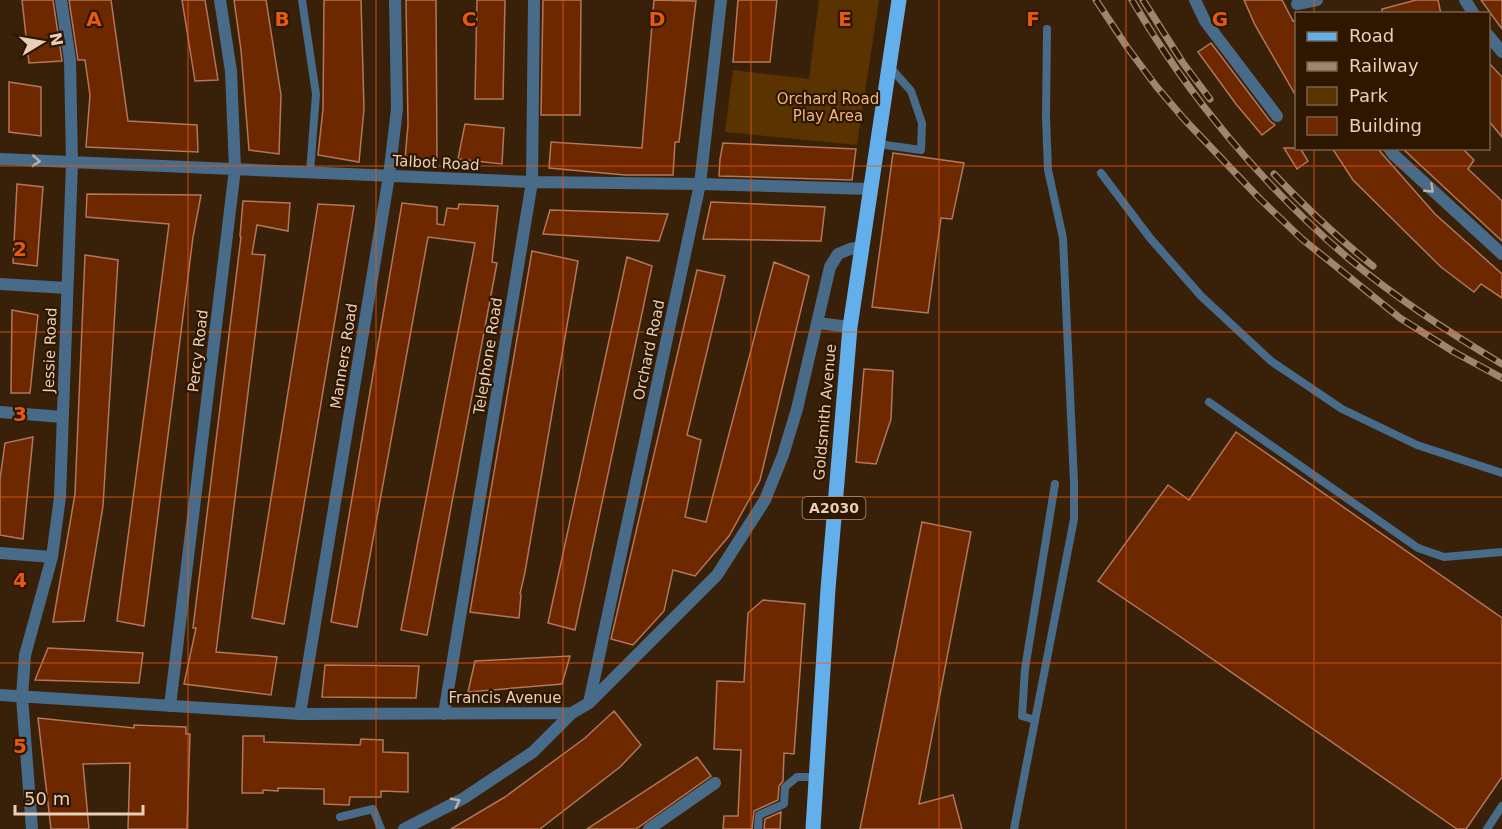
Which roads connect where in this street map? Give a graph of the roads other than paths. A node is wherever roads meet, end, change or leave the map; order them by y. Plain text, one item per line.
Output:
1 (61, 0) edge
2 (220, 0) edge
3 (302, 0) edge
4 (395, 0) edge
5 (534, 0) edge
6 (721, 0) edge
7 (899, 0) edge
8 (1195, 0) edge
9 (1317, 0) edge
10 (1299, 6) edge
11 (1047, 29) dead end
12 (1490, 37) edge
13 (1502, 52) edge
14 (889, 66) junction
15 (1277, 116) dead end
16 (878, 144) junction
17 (1390, 150) edge
18 (0, 159) edge
19 (72, 163) junction
20 (235, 169) junction
21 (310, 172) junction
22 (1101, 173) dead end
23 (389, 176) junction
24 (532, 182) junction
25 (700, 184) junction
26 (871, 189) junction
27 (862, 247) junction
28 (1502, 254) edge
29 (0, 284) edge
30 (67, 288) junction
31 (817, 323) junction
32 (850, 327) junction
33 (1209, 402) dead end
34 (0, 412) edge
35 (62, 417) junction
36 (1502, 473) edge
37 (1055, 484) dead end
38 (1502, 552) edge
39 (0, 553) edge
40 (52, 557) junction
41 (0, 695) edge
42 (22, 697) junction
43 (589, 703) junction
44 (170, 706) junction
45 (572, 713) junction
46 (300, 714) junction
47 (444, 714) junction
48 (1035, 720) junction
49 (815, 777) junction
50 (715, 783) dead end
51 (1502, 806) edge
52 (340, 817) dead end
53 (32, 829) edge
54 (381, 829) edge
55 (404, 829) edge
56 (649, 829) edge
57 (758, 829) edge
58 (813, 829) edge
59 (1014, 829) edge
60 (1487, 829) edge

1 - 19 street, Jessie Road
2 - 20 street, Percy Road
3 - 21 lane
4 - 23 street, Manners Road
5 - 24 street, Telephone Road
6 - 25 street, Orchard Road
7 - 14 main road, Goldsmith Avenue / A2030
8 - 15 street
9 - 10 street
11 - 48 lane
12 - 13 street
14 - 16 main road, Goldsmith Avenue / A2030
14 - 16 lane
16 - 26 main road, Goldsmith Avenue / A2030
17 -> 28 street
18 -> 19 street, Talbot Road
19 - 20 street, Talbot Road
19 - 30 street, Jessie Road
20 - 21 street, Talbot Road
20 - 44 street, Percy Road
21 - 23 street, Talbot Road
22 - 36 lane
23 - 24 street, Talbot Road
23 - 46 street, Manners Road
24 - 25 street, Talbot Road
24 - 47 street, Telephone Road
25 - 26 street, Talbot Road
25 - 43 street, Orchard Road
26 - 27 main road, Goldsmith Avenue / A2030
27 - 31 street, Francis Avenue
27 - 32 main road, Goldsmith Avenue / A2030
29 - 30 street
30 - 35 street, Jessie Road
31 - 32 street
31 - 43 street, Francis Avenue
32 - 49 main road, Goldsmith Avenue / A2030
33 - 38 lane
34 - 35 street
35 - 40 street, Jessie Road
37 - 48 lane
39 - 40 street
40 - 42 street, Jessie Road
41 - 42 street, Francis Avenue
42 - 44 street, Francis Avenue
42 - 53 street, Jessie Road
43 - 45 street, Francis Avenue
44 - 46 street, Francis Avenue
45 - 47 street, Francis Avenue
55 -> 45 street
46 - 47 street, Francis Avenue
48 - 59 lane
49 - 57 lane
49 - 58 main road, Goldsmith Avenue / A2030
50 - 56 street
51 - 60 lane
52 - 54 lane

